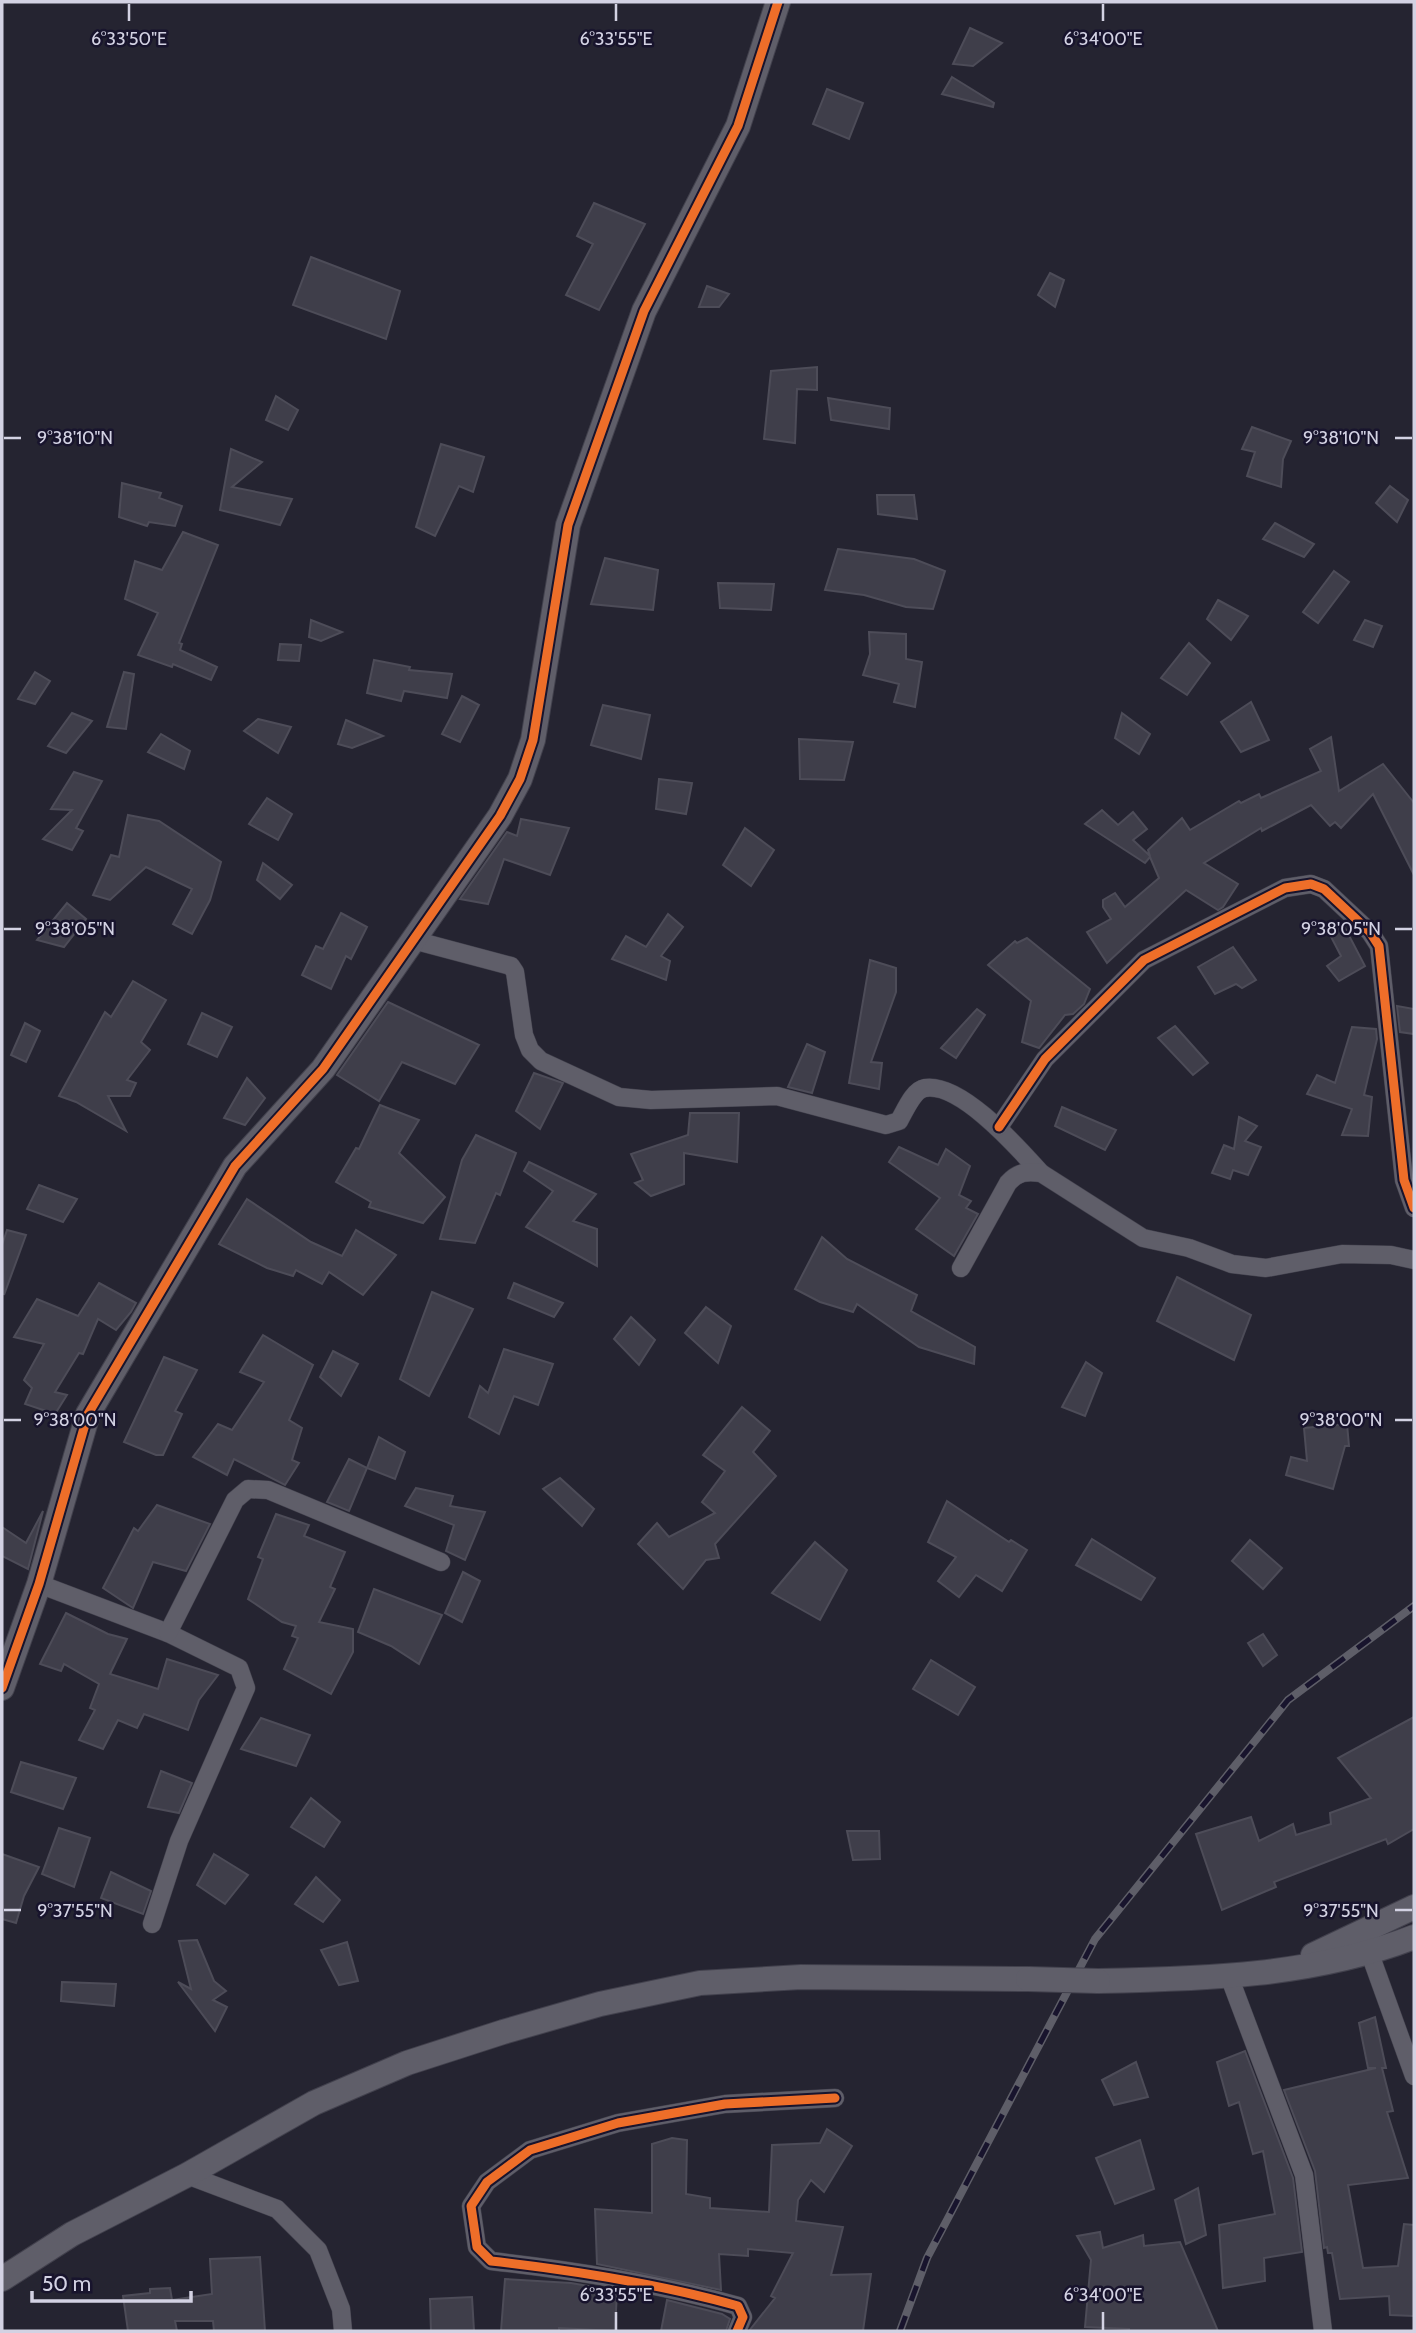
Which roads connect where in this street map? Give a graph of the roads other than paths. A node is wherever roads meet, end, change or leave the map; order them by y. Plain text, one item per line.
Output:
1 (778, 2) edge
2 (413, 940) junction
3 (999, 1128) junction
4 (1041, 1173) junction
5 (1414, 1208) edge
6 (1414, 1260) edge
7 (961, 1268) dead end
8 (441, 1562) dead end
9 (39, 1584) junction
10 (169, 1633) junction
11 (2, 1688) edge
12 (1414, 1907) edge
13 (152, 1924) dead end
14 (1414, 1937) edge
15 (1370, 1954) junction
16 (1276, 1968) junction
17 (1229, 1976) junction
18 (1414, 2076) edge
19 (835, 2098) dead end
20 (187, 2175) junction
21 (2, 2279) edge
22 (343, 2331) edge
23 (737, 2331) edge
24 (1323, 2331) edge

1 - 2 street
2 - 3 street
2 - 9 street
3 - 4 street
3 - 5 street
4 - 6 street
4 - 7 street
8 - 10 street
9 - 10 street
9 - 11 street
10 - 13 street
12 - 16 street
14 - 15 street
15 - 16 street
15 - 18 street
16 - 17 street
17 - 20 street, bridge
17 - 24 street
19 - 23 street
20 - 21 street
20 - 22 street

